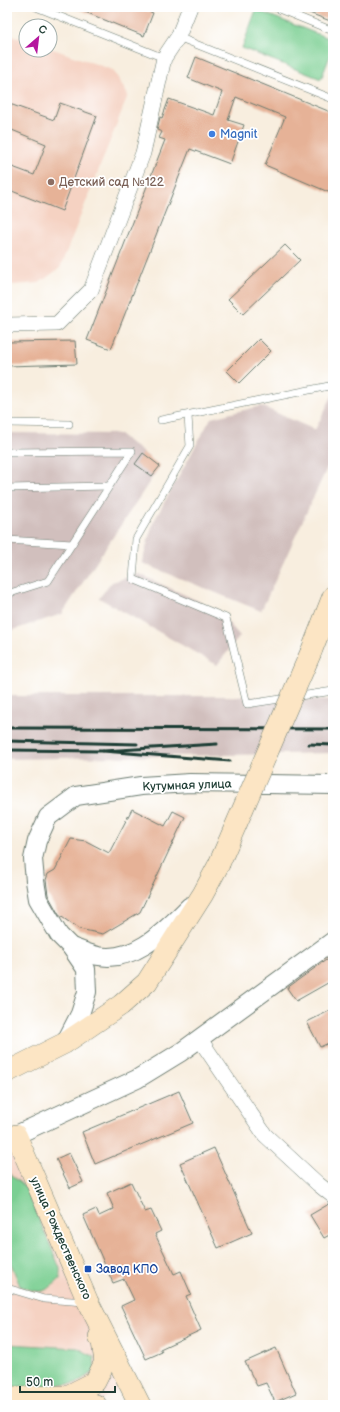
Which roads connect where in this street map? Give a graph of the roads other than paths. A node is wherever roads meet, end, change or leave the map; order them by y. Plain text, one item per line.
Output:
1 (36, 7) edge
2 (189, 7) edge
3 (274, 7) edge
4 (333, 31) edge
5 (178, 37) junction
6 (164, 58) junction
7 (333, 99) edge
8 (7, 325) edge
9 (333, 383) edge
10 (188, 416) junction
11 (161, 420) dead end
12 (7, 422) edge
13 (69, 424) dead end
14 (7, 452) edge
15 (109, 486) junction
16 (7, 488) edge
17 (7, 540) edge
18 (72, 544) junction
19 (7, 594) edge
20 (333, 596) edge
21 (333, 691) edge
22 (333, 785) edge
23 (202, 894) junction
24 (333, 941) edge
25 (71, 947) junction
26 (199, 1038) junction
27 (65, 1044) junction
28 (7, 1072) edge
29 (12, 1137) edge
30 (333, 1196) edge
31 (7, 1288) edge
32 (88, 1302) junction
33 (67, 1396) junction
34 (7, 1397) edge
35 (96, 1405) edge
36 (140, 1405) edge

1 - 6 lane
2 - 5 street
3 - 4 lane
5 - 6 street
5 - 7 lane
6 - 8 street
9 - 10 lane
10 - 11 lane
10 - 21 lane
12 - 13 lane
14 - 15 lane
15 - 16 lane
15 - 18 lane
17 - 18 lane
18 - 19 lane
20 - 23 main road, bridge
22 - 25 street, Кутумная улица
23 - 25 street
23 - 27 main road
24 - 26 street
25 - 27 street
26 - 29 street
26 - 30 street
27 - 28 main road
29 - 32 main road, улица Рождественского
31 - 32 lane
32 - 33 main road
32 - 36 main road, улица Рождественского
33 - 34 main road
33 - 35 main road

